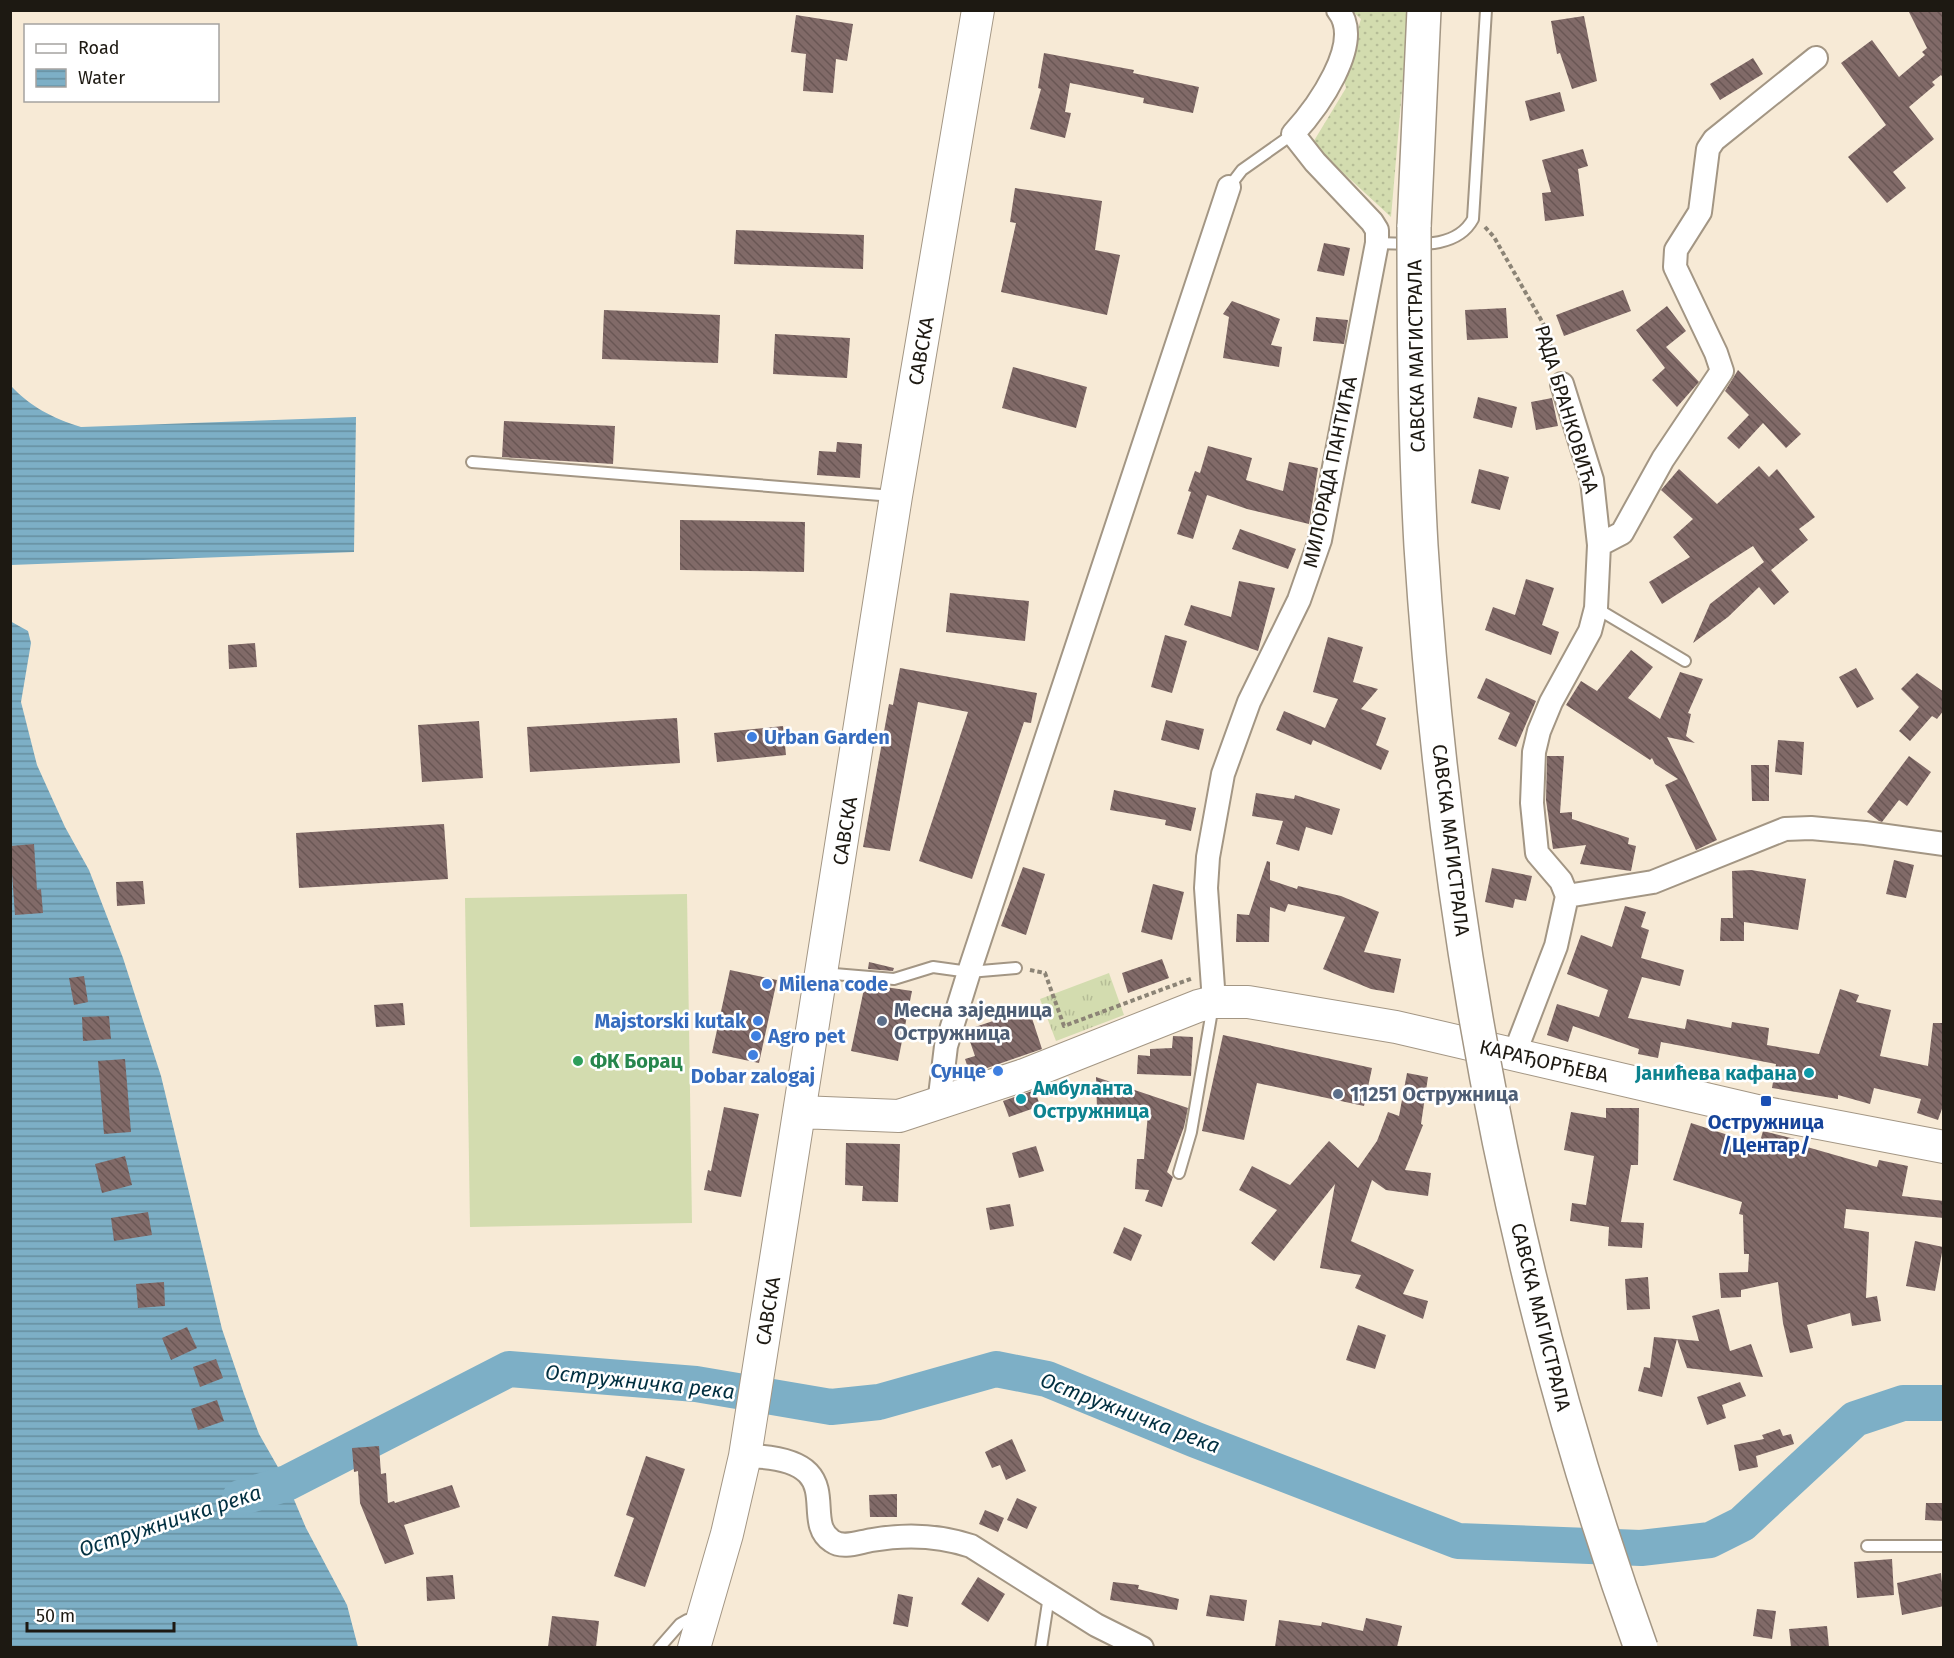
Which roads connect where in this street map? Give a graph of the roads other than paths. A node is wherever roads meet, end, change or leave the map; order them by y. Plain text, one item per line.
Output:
1 (978, 10) edge
2 (1338, 10) edge
3 (1424, 10) edge
4 (1486, 10) edge
5 (1816, 58) dead end
6 (1293, 134) junction
7 (1229, 187) joint
8 (1377, 243) junction
9 (1562, 384) road end
10 (472, 462) dead end
11 (896, 496) junction
12 (1599, 545) junction
13 (1596, 608) junction
14 (1684, 661) dead end
15 (1944, 844) edge
16 (1567, 896) junction
17 (1016, 968) road end
18 (969, 972) junction
19 (822, 973) junction
20 (1213, 990) junction
21 (1514, 1055) junction
22 (939, 1104) junction
23 (800, 1112) junction
24 (1944, 1147) edge
25 (1179, 1173) dead end
26 (745, 1456) junction
27 (1867, 1546) dead end
28 (1944, 1546) edge
29 (1049, 1596) junction
30 (698, 1636) edge
31 (660, 1647) edge
32 (1041, 1647) edge
33 (1142, 1647) edge
34 (1641, 1647) edge

1 - 11 street, САВСКА
2 - 6 street
3 - 34 main road, САВСКА МАГИСТРАЛА, bridge
4 - 8 lane
5 - 12 street
6 - 7 lane
6 - 8 street
7 - 18 street
8 - 20 street, МИЛОРАДА ПАНТИЋА
9 - 12 street, РАДА БРАНКОВИЋА
10 - 11 lane
11 - 19 street, САВСКА
12 - 13 street, РАДА БРАНКОВИЋА
13 - 14 lane
13 - 16 street, РАДА БРАНКОВИЋА
15 - 16 street
16 - 21 street
17 - 18 lane
18 - 19 lane
18 - 22 street
19 - 23 street, САВСКА
20 - 21 street, КАРАЂОРЂЕВА
20 - 22 street, КАРАЂОРЂЕВА
20 - 25 lane
21 - 24 street, КАРАЂОРЂЕВА
22 - 23 street, КАРАЂОРЂЕВА
23 - 26 street, САВСКА
26 - 29 street
26 - 30 street, САВСКА
27 - 28 lane
29 - 32 lane
29 - 33 street
30 - 31 lane

